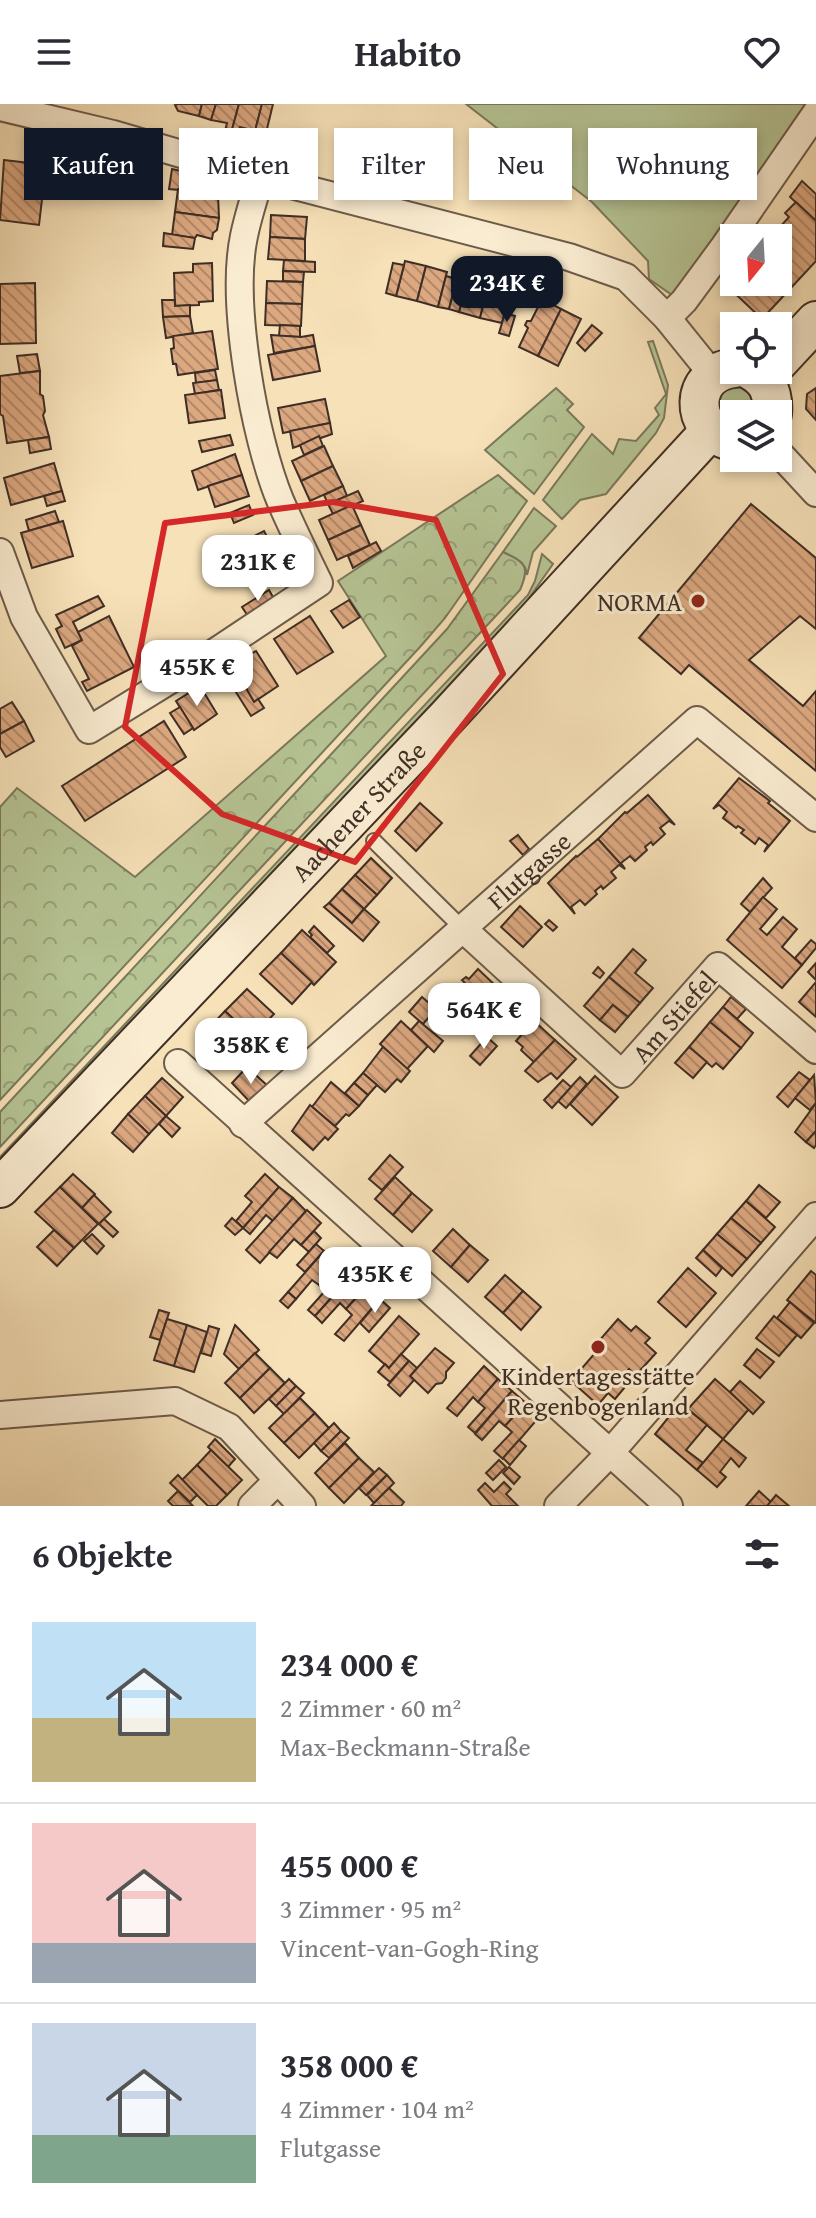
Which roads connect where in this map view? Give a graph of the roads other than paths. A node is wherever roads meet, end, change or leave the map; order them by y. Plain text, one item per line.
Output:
1 (0, 107) edge
2 (816, 113) edge
3 (179, 153) edge
4 (318, 192) edge
5 (254, 200) edge
6 (667, 318) junction
7 (816, 321) edge
8 (792, 343) edge
9 (720, 354) edge
10 (734, 384) edge
11 (720, 434) edge
12 (720, 438) edge
13 (792, 467) edge
14 (816, 493) edge
15 (0, 552) edge
16 (816, 818) edge
17 (374, 841) dead end
18 (462, 928) junction
19 (816, 1050) edge
20 (178, 1063) dead end
21 (243, 1124) junction
22 (0, 1188) edge
23 (811, 1231) edge
24 (0, 1415) edge
25 (609, 1454) junction
26 (277, 1481) junction
27 (252, 1506) edge
28 (302, 1506) edge
29 (558, 1506) edge
30 (669, 1506) edge

1 - 3 street
2 - 6 street
4 - 6 street
5 - 15 street
6 - 9 street
7 - 8 main road
10 - 11 main road
12 - 22 main road, Aachener Straße
13 - 14 street
16 - 18 street, Flutgasse
17 - 18 lane
18 - 19 street, Am Stiefel
18 - 21 street, Flutgasse
20 - 21 street
21 - 25 street
23 - 25 street
24 - 26 street
25 - 29 street
25 - 30 street
26 - 27 street
26 - 28 street

